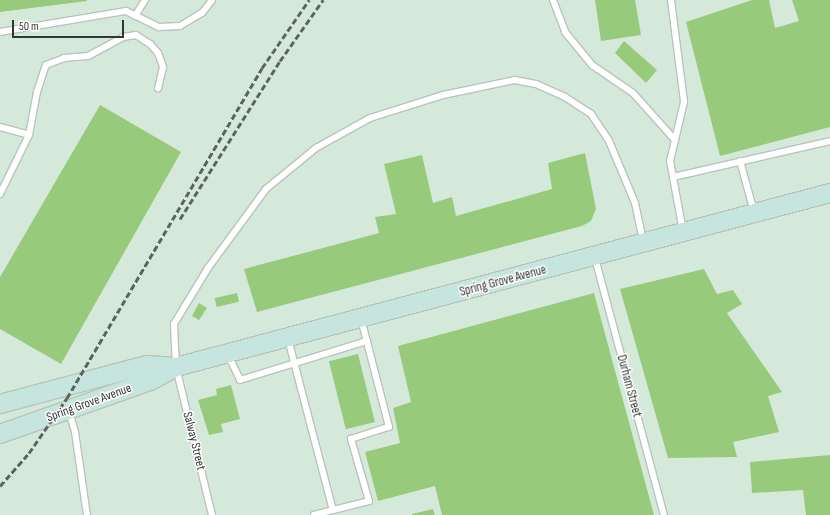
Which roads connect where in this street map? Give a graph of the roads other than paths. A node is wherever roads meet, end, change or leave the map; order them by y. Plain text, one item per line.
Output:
1 (145, 0) edge
2 (212, 0) edge
3 (553, 0) edge
4 (672, 0) edge
5 (135, 16) junction
6 (0, 32) edge
7 (158, 88) dead end
8 (0, 127) edge
9 (30, 135) junction
10 (675, 140) junction
11 (830, 141) edge
12 (740, 161) junction
13 (673, 177) junction
14 (830, 193) edge
15 (0, 194) edge
16 (754, 214) junction
17 (683, 233) junction
18 (644, 243) junction
19 (594, 256) junction
20 (361, 318) junction
21 (288, 338) junction
22 (367, 341) junction
23 (228, 354) junction
24 (294, 364) junction
25 (176, 367) junction
26 (0, 404) edge
27 (68, 410) junction
28 (0, 434) edge
29 (333, 510) junction
30 (87, 515) edge
31 (212, 515) edge
32 (314, 515) edge
33 (664, 515) edge

1 - 5 lane
2 - 5 lane
3 - 10 lane
4 - 10 lane
5 - 6 lane
7 - 9 lane
8 - 9 lane
9 - 15 lane
10 - 13 lane
11 - 12 lane
12 - 13 lane
12 - 16 lane
13 - 17 lane
14 - 16 main road, Spring Grove Avenue
16 - 17 main road, Spring Grove Avenue
17 - 18 main road, Spring Grove Avenue
18 - 19 main road, Spring Grove Avenue
18 - 25 lane, Salway Street
19 - 20 main road, Spring Grove Avenue
19 - 33 lane, Durham Street
20 - 21 main road, Spring Grove Avenue
20 - 22 lane
21 - 23 main road, Spring Grove Avenue
21 - 24 lane
22 - 24 lane
22 - 29 lane
23 - 24 lane
23 - 25 main road, Spring Grove Avenue
24 - 29 lane
25 - 26 main road, Spring Grove Avenue
25 - 27 main road, Spring Grove Avenue
25 - 31 lane, Salway Street
27 - 28 main road, Spring Grove Avenue
27 - 30 lane
29 - 32 lane

